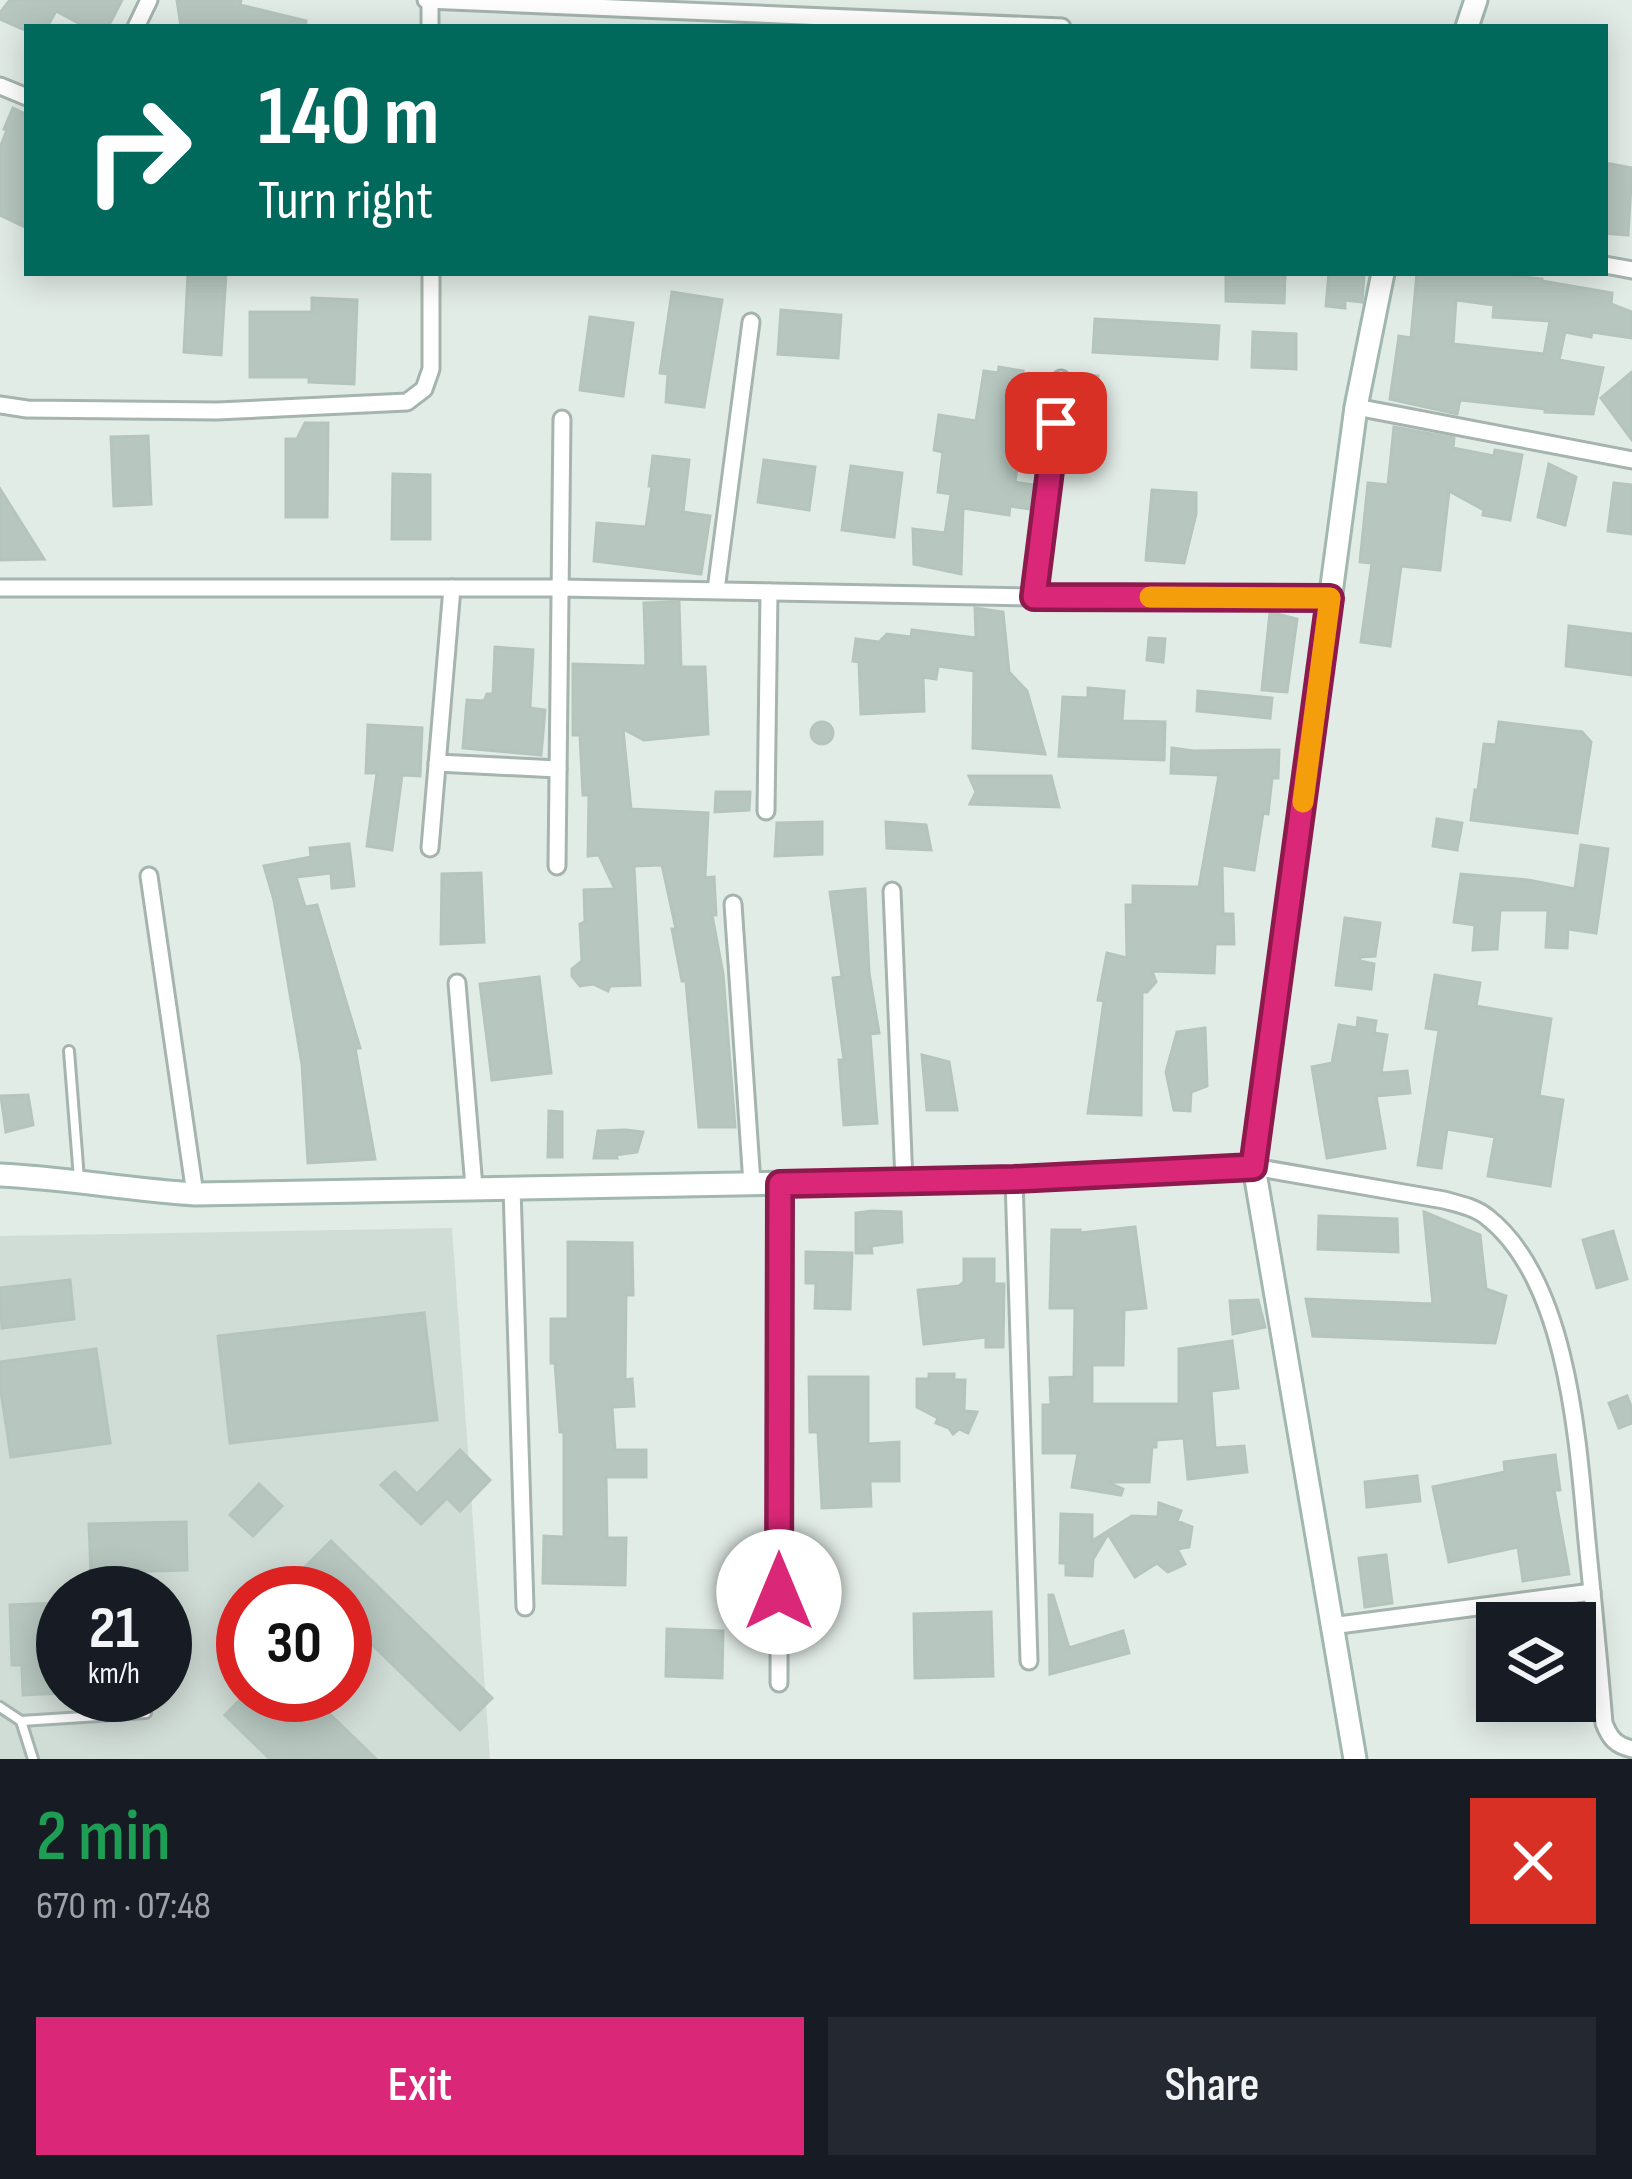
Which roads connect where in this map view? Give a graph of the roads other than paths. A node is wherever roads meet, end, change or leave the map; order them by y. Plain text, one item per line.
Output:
1 (428, 0) edge
2 (707, 6) edge
3 (1011, 24) edge
4 (431, 276) edge
5 (1382, 276) edge
6 (751, 322) dead end
7 (1061, 379) dead end
8 (0, 405) edge
9 (1356, 407) junction
10 (562, 419) dead end
11 (1632, 460) edge
12 (0, 588) edge
13 (452, 588) junction
14 (560, 589) junction
15 (716, 590) junction
16 (769, 592) junction
17 (1034, 597) junction
18 (1330, 598) junction
19 (437, 764) junction
20 (558, 769) junction
21 (766, 811) dead end
22 (430, 848) dead end
23 (557, 866) dead end
24 (149, 877) dead end
25 (892, 891) dead end
26 (733, 904) dead end
27 (458, 983) dead end
28 (69, 1051) dead end
29 (1253, 1167) junction
30 (0, 1175) edge
31 (1014, 1179) junction
32 (79, 1181) junction
33 (904, 1181) junction
34 (752, 1184) junction
35 (780, 1184) junction
36 (474, 1187) junction
37 (512, 1188) junction
38 (195, 1194) junction
39 (1592, 1592) junction
40 (525, 1607) dead end
41 (1331, 1626) junction
42 (1029, 1661) dead end
43 (778, 1683) dead end
44 (0, 1706) edge
45 (36, 1720) edge
46 (21, 1721) junction
47 (1632, 1749) edge
48 (33, 1759) edge
49 (1354, 1759) edge

1 - 2 street
2 - 3 street
4 - 8 street
5 - 9 main road
6 - 15 street
7 - 17 street
9 - 11 street
9 - 18 main road
10 - 14 street
12 - 13 street
13 - 14 street
13 - 19 street
14 - 15 street
14 - 20 street
15 - 16 street
16 - 17 street
16 - 21 street
17 - 18 street
18 - 29 main road
19 - 20 street
19 - 22 street
20 - 23 street
24 - 38 street
25 - 33 street
26 - 34 street
27 - 36 street
28 - 32 lane
29 - 31 main road
29 - 39 street
29 - 41 main road
30 - 32 main road
31 - 33 main road
31 - 42 street
32 - 38 main road
33 - 35 main road
34 - 35 main road
34 - 37 main road
35 - 43 street
36 - 37 main road
36 - 38 main road
37 - 40 street
39 - 41 street
39 - 47 street
41 - 49 main road
44 - 46 lane
45 - 46 lane
46 - 48 lane

